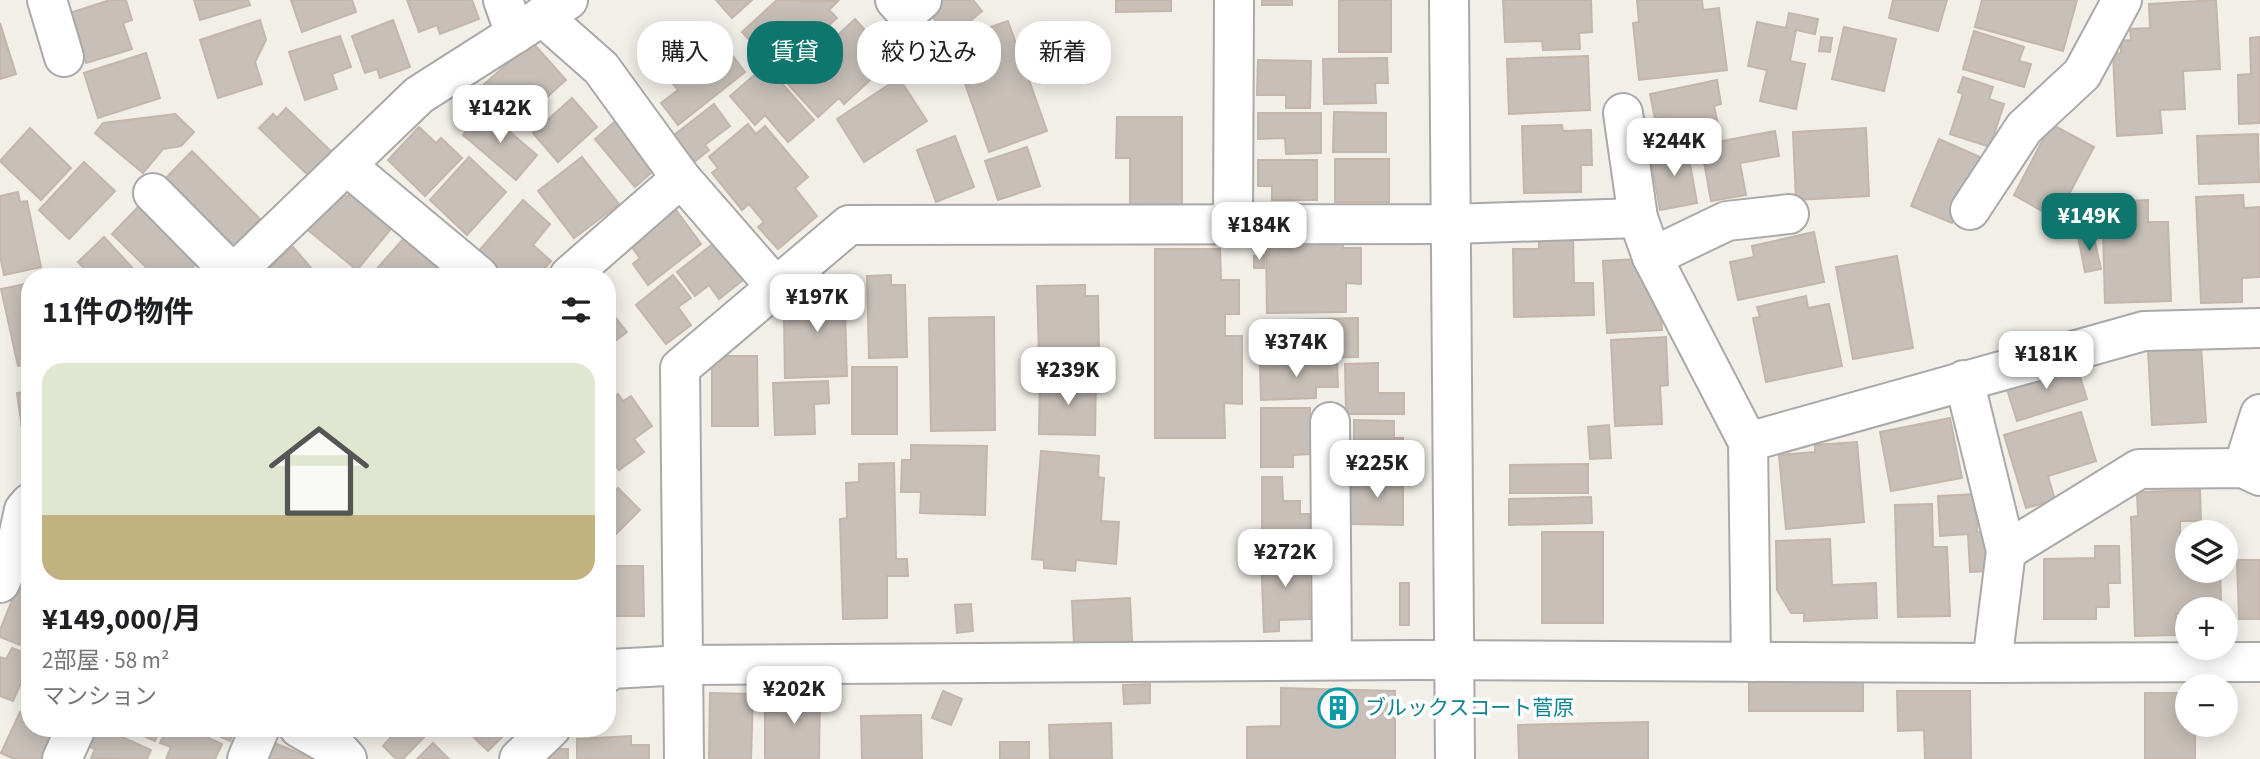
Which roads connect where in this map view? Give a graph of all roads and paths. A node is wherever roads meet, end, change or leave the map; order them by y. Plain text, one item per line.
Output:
1 (47, 0) edge
2 (895, 0) edge
3 (922, 0) edge
4 (1234, 0) edge
5 (1449, 0) edge
6 (2122, 0) edge
7 (532, 12) edge
8 (64, 57) dead end
9 (1623, 113) dead end
10 (346, 165) junction
11 (681, 178) junction
12 (153, 193) dead end
13 (1970, 210) dead end
14 (1789, 214) dead end
15 (1639, 218) junction
16 (1233, 224) junction
17 (1451, 224) junction
18 (1652, 257) junction
19 (225, 268) edge
20 (239, 268) edge
21 (469, 268) edge
22 (578, 268) edge
23 (776, 287) junction
24 (2260, 328) edge
25 (1964, 380) junction
26 (2260, 414) edge
27 (1330, 422) dead end
28 (1748, 442) junction
29 (2251, 472) edge
30 (20, 523) edge
31 (2006, 551) junction
32 (0, 583) edge
33 (1332, 660) junction
34 (1454, 660) junction
35 (1751, 662) junction
36 (2260, 662) edge
37 (1992, 663) junction
38 (684, 665) junction
39 (616, 669) edge
40 (72, 737) edge
41 (256, 737) edge
42 (315, 737) edge
43 (542, 737) edge
44 (62, 759) edge
45 (247, 759) edge
46 (347, 759) edge
47 (519, 759) edge
48 (684, 759) edge
49 (1455, 759) edge

1 - 8 street
2 - 3 street
4 - 16 street
5 - 17 street
6 - 13 street
7 - 10 street
7 - 11 street
9 - 15 street
10 - 20 street
10 - 21 street
11 - 22 street
11 - 23 street
12 - 19 street
14 - 18 street
15 - 17 street
15 - 18 street
16 - 17 street
16 - 23 street
17 - 34 street
18 - 28 street
23 - 38 street
24 - 25 street
25 - 28 street
25 - 31 street
26 - 29 street
27 - 33 street
28 - 35 street
29 - 31 street
30 - 32 street
31 - 37 street
33 - 34 street
33 - 38 street
34 - 35 street
34 - 49 street
35 - 37 street
36 - 37 street
38 - 39 street
38 - 48 street
40 - 44 street
41 - 45 street
42 - 46 street
43 - 47 street

